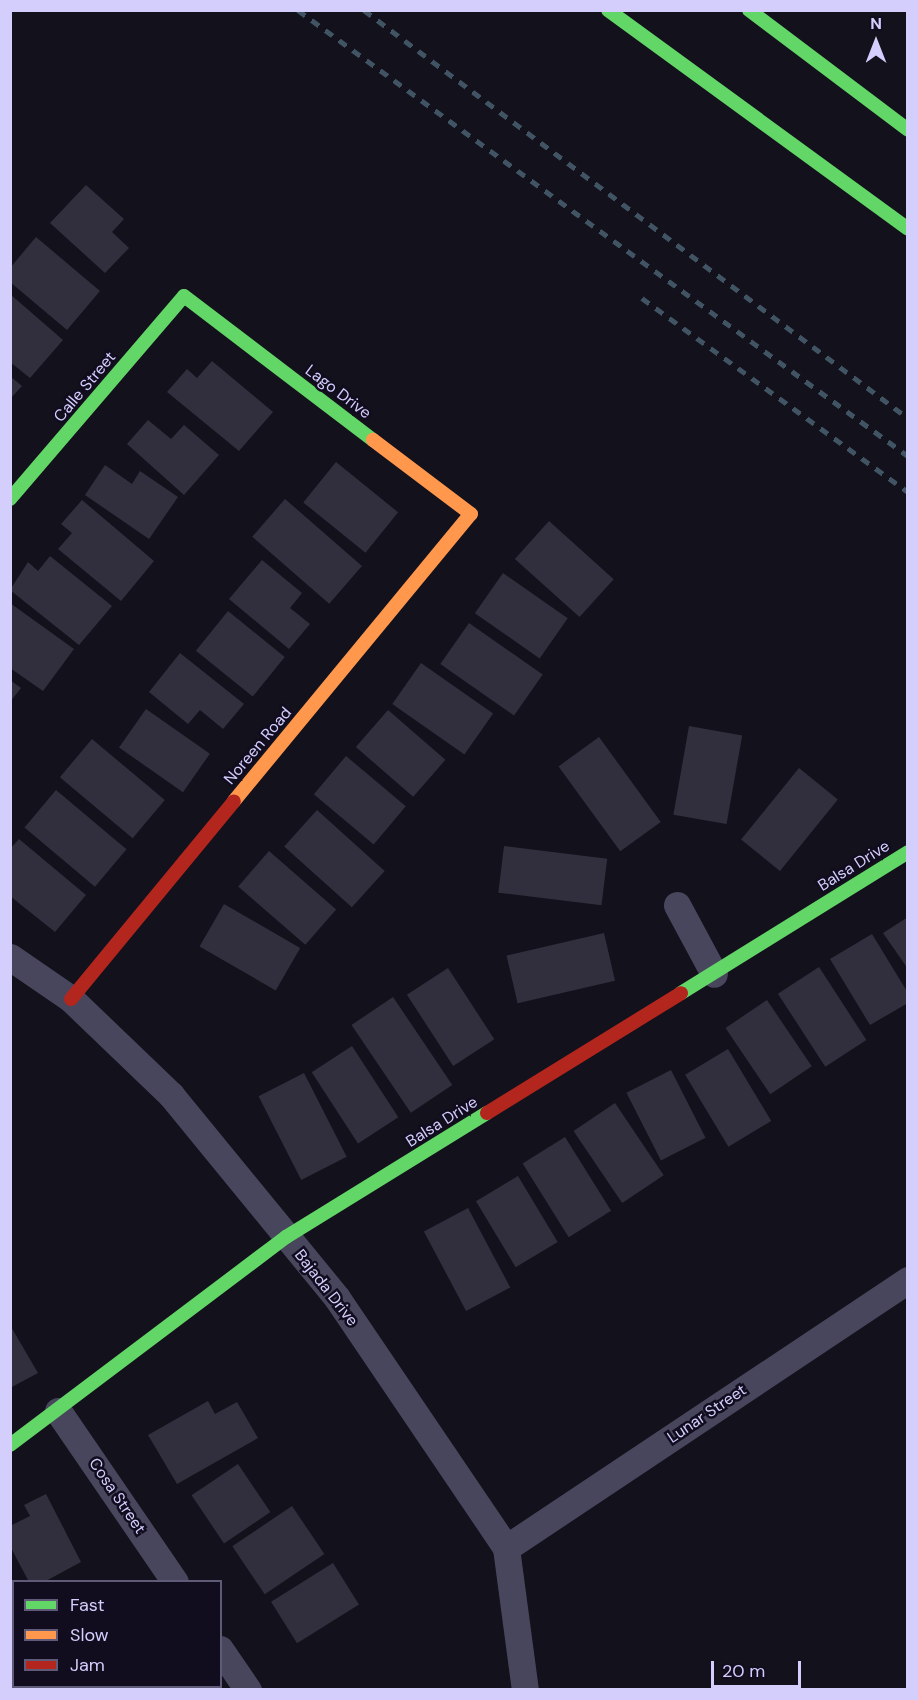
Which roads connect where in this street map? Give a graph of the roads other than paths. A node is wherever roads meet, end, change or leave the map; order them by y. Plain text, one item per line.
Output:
1 (608, 10) edge
2 (749, 10) edge
3 (908, 130) edge
4 (908, 229) edge
5 (184, 296) joint
6 (10, 499) edge
7 (471, 514) joint
8 (908, 852) edge
9 (677, 905) dead end
10 (10, 957) edge
11 (714, 974) junction
12 (71, 999) junction
13 (286, 1238) junction
14 (908, 1280) edge
15 (58, 1411) junction
16 (10, 1445) edge
17 (506, 1548) junction
18 (174, 1580) edge
19 (222, 1651) edge
20 (248, 1689) edge
21 (525, 1689) edge

1 - 4 street
2 - 3 street
5 - 6 street, Calle Street
5 - 7 street, Lago Drive
7 - 12 street, Noreen Road
8 - 11 street, Balsa Drive
9 - 11 street
10 - 12 street, Bajada Drive
11 - 13 street, Balsa Drive
12 - 13 street, Bajada Drive
13 - 15 street, Balsa Drive
13 - 17 street, Bajada Drive
14 - 17 street, Lunar Street
15 - 16 street, Balsa Drive
15 - 18 street, Cosa Street
17 - 21 street, Bajada Drive
19 - 20 street

